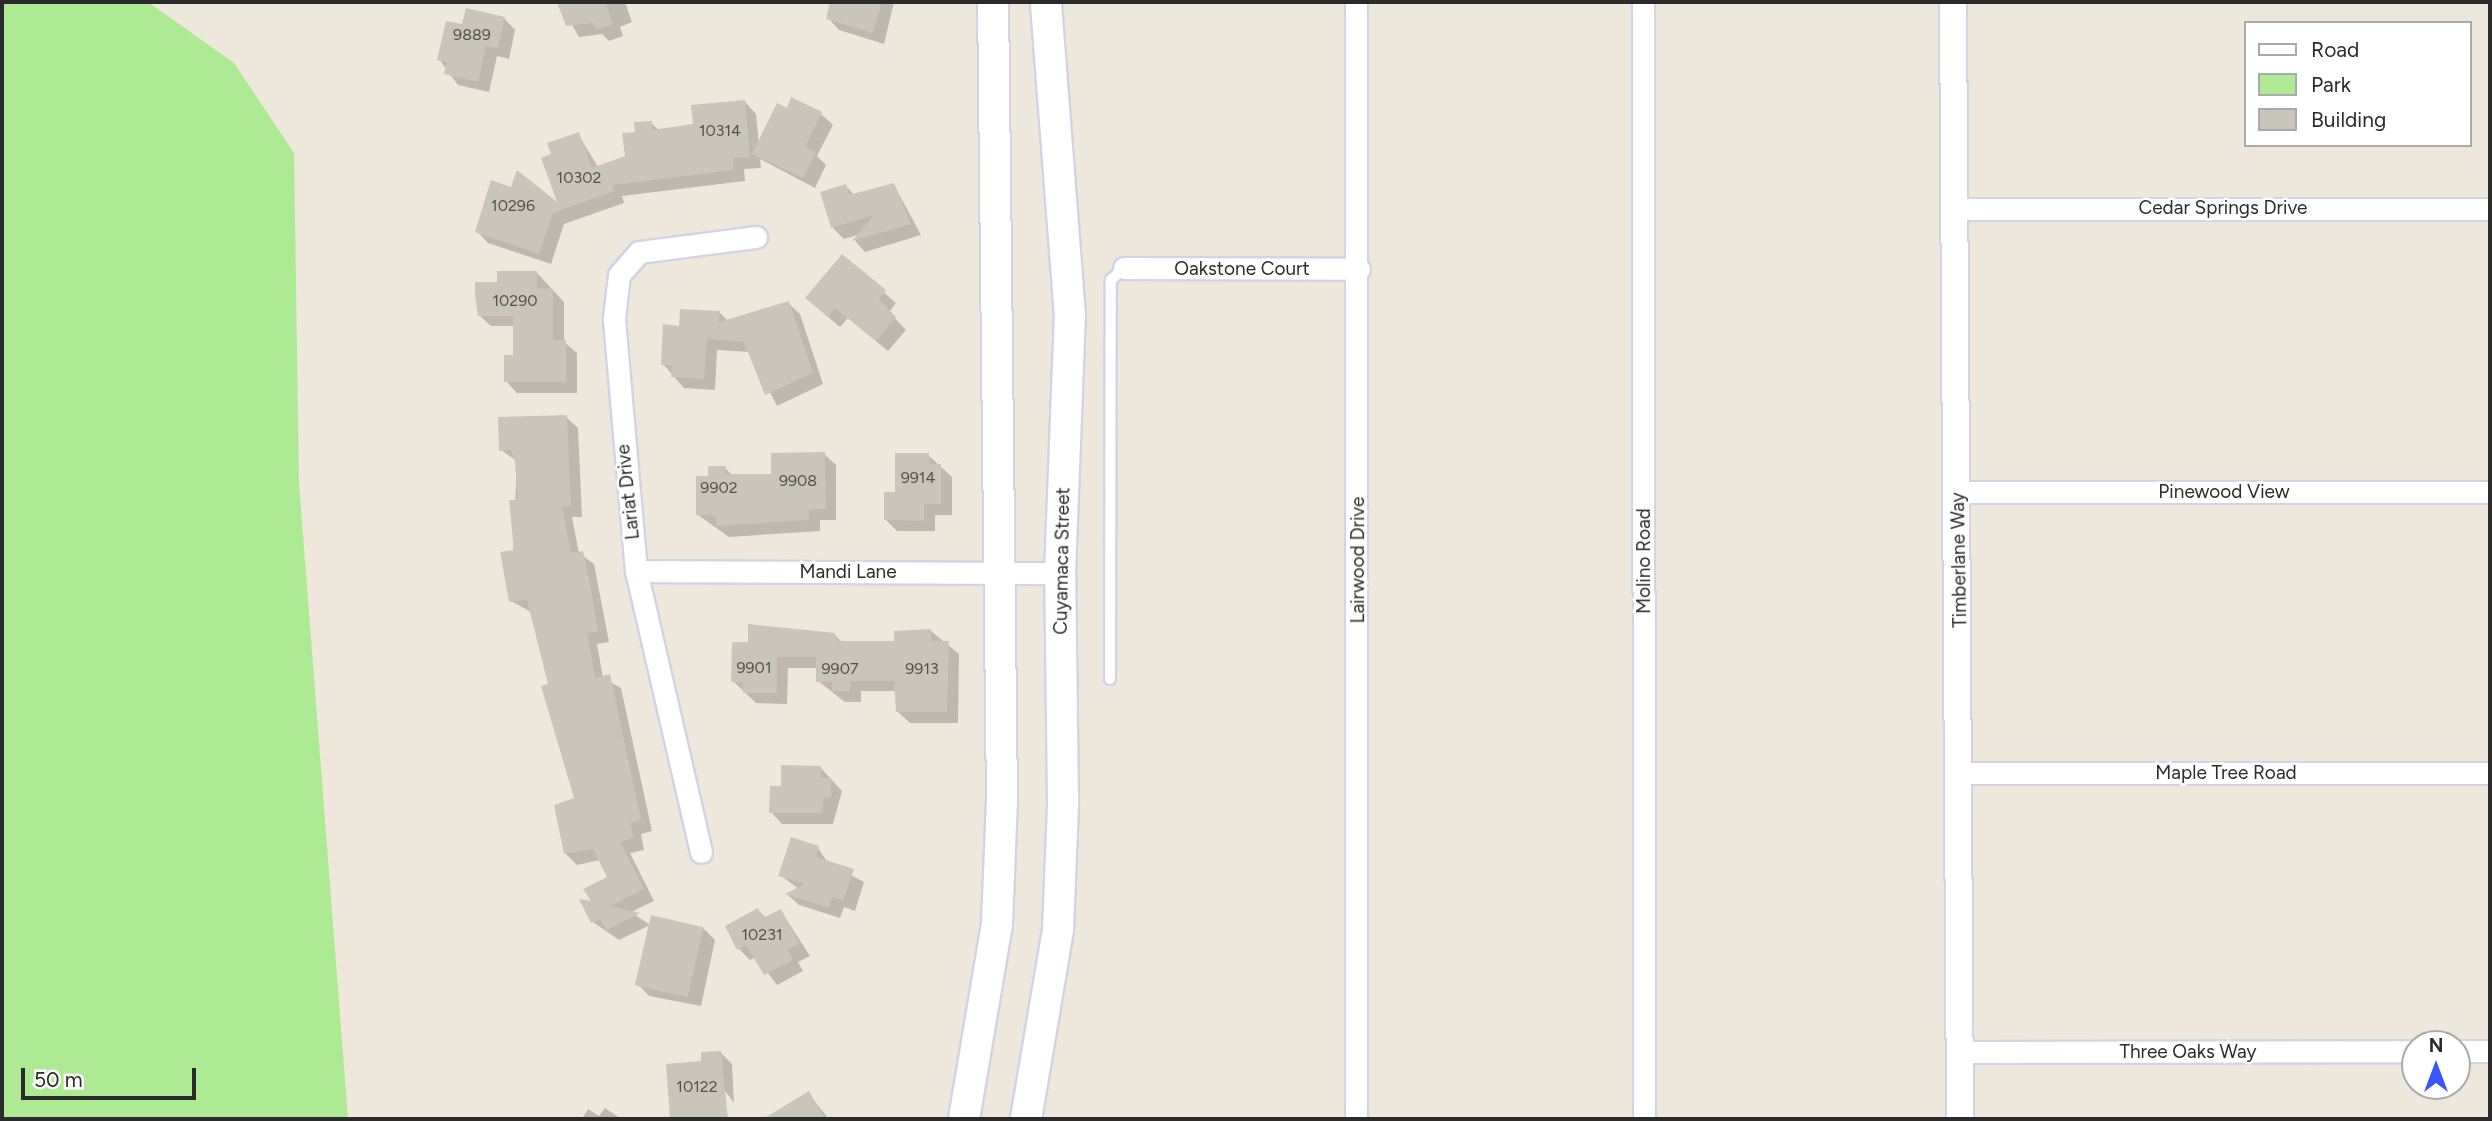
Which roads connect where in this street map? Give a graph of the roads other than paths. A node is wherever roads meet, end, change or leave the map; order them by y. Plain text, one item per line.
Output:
1 (993, 2) edge
2 (1046, 2) edge
3 (1356, 2) edge
4 (1643, 2) edge
5 (1953, 2) edge
6 (1956, 209) junction
7 (2490, 209) edge
8 (756, 237) dead end
9 (1124, 268) joint
10 (1359, 270) junction
11 (1958, 492) junction
12 (2490, 492) edge
13 (636, 571) junction
14 (1060, 573) junction
15 (998, 574) junction
16 (1110, 679) dead end
17 (1962, 773) junction
18 (2490, 773) edge
19 (701, 852) dead end
20 (2401, 1051) edge
21 (2471, 1051) edge
22 (2490, 1051) edge
23 (1960, 1052) junction
24 (964, 1119) edge
25 (1026, 1119) edge
26 (1356, 1119) edge
27 (1644, 1119) edge
28 (1960, 1119) edge

1 - 15 main road
2 - 14 main road, Cuyamaca Street
3 - 10 street, Lairwood Drive
4 - 27 street, Molino Road
5 - 6 street, Timberlane Way
6 - 7 street, Cedar Springs Drive
6 - 11 street, Timberlane Way
8 - 13 street, Lariat Drive
9 - 10 street, Oakstone Court
9 - 16 lane
10 - 26 street, Lairwood Drive
11 - 12 street, Pinewood View
11 - 17 street, Timberlane Way
13 - 15 street, Mandi Lane
13 - 19 street, Lariat Drive
14 - 15 street, Mandi Lane
14 - 25 main road, Cuyamaca Street
15 - 24 main road
17 - 18 street, Maple Tree Road
17 - 23 street, Timberlane Way
20 - 23 street, Three Oaks Way
21 - 22 street
23 - 28 street, Timberlane Way

